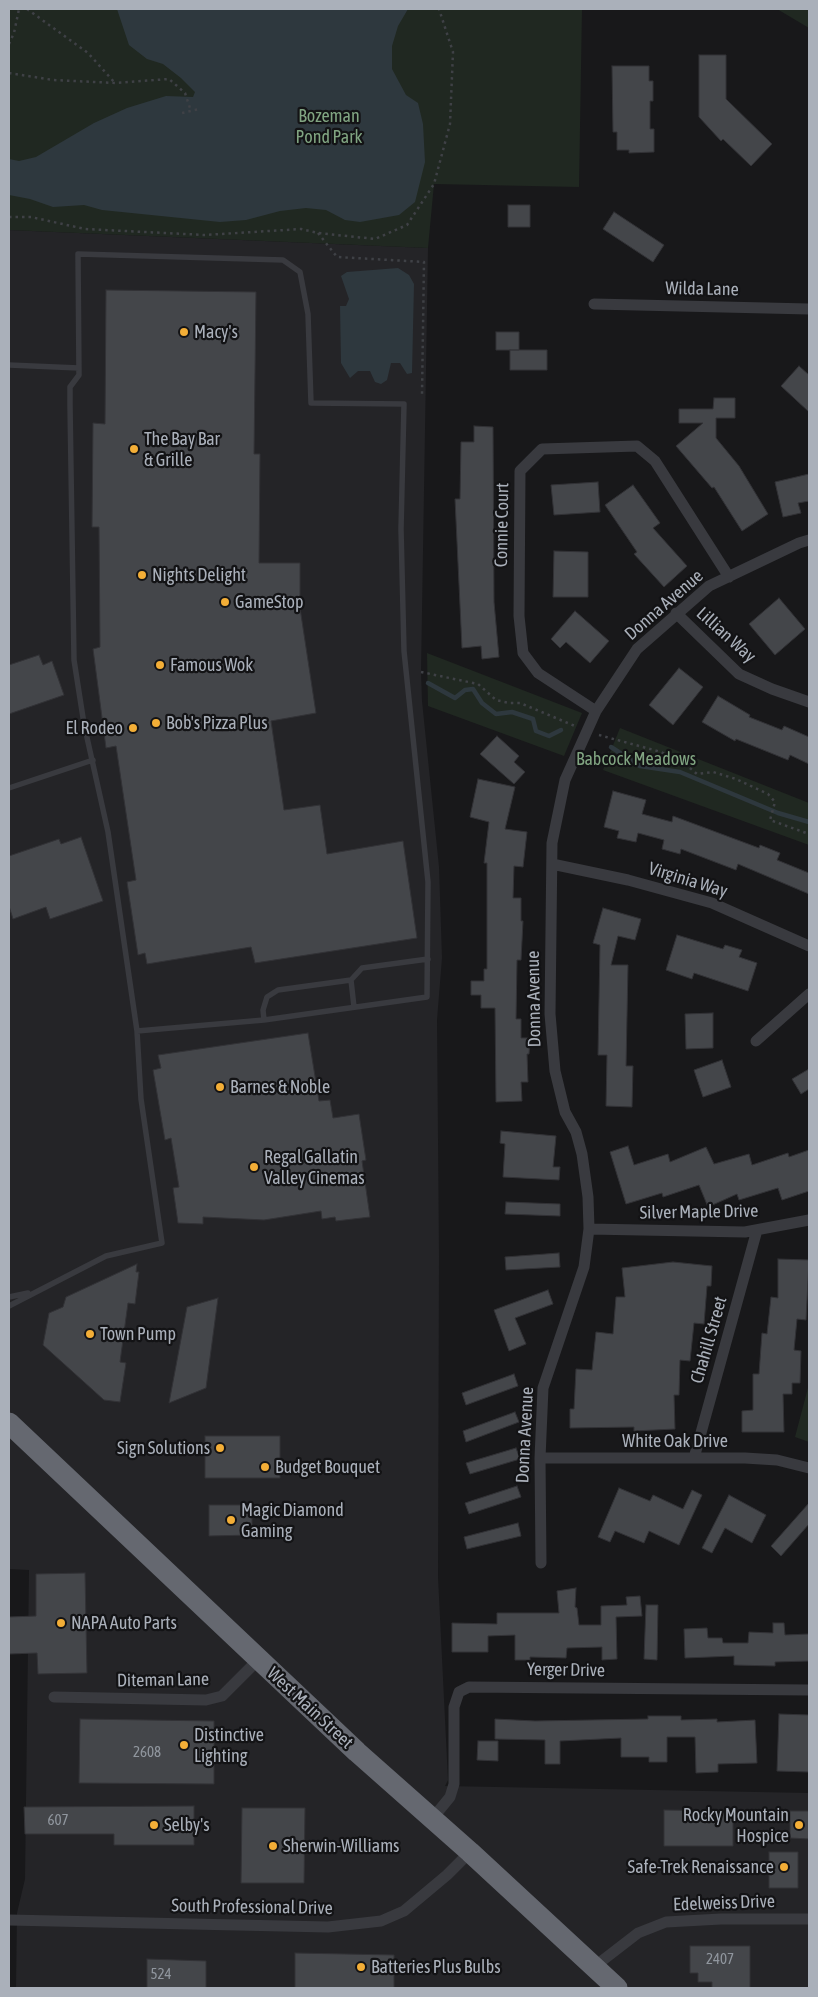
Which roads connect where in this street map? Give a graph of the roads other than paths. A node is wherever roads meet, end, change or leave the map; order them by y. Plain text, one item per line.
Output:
1 (594, 304) dead end
2 (809, 309) edge
3 (9, 365) edge
4 (79, 368) junction
5 (809, 540) edge
6 (729, 576) junction
7 (676, 613) junction
8 (809, 702) edge
9 (596, 711) junction
10 (93, 760) junction
11 (9, 788) edge
12 (552, 864) junction
13 (809, 946) edge
14 (428, 959) junction
15 (351, 980) junction
16 (809, 994) edge
17 (354, 1007) junction
18 (264, 1020) junction
19 (136, 1031) junction
20 (756, 1041) dead end
21 (809, 1220) edge
22 (589, 1229) junction
23 (757, 1230) junction
24 (33, 1293) junction
25 (9, 1297) edge
26 (9, 1306) edge
27 (9, 1423) edge
28 (540, 1458) junction
29 (694, 1458) junction
30 (809, 1468) edge
31 (540, 1563) dead end
32 (258, 1660) junction
33 (809, 1690) edge
34 (54, 1697) dead end
35 (432, 1819) junction
36 (470, 1852) junction
37 (809, 1919) edge
38 (9, 1920) edge
39 (594, 1967) junction
40 (617, 1988) edge

1 - 2 street, Wilda Lane
3 - 4 lane
4 - 10 lane
4 - 14 lane
5 - 6 street, Donna Avenue
6 - 7 street, Donna Avenue
6 - 9 street, Connie Court
7 - 8 street, Lillian Way
7 - 9 street, Donna Avenue
9 - 12 street, Donna Avenue
10 - 11 lane
10 - 19 lane
12 - 13 street, Virginia Way
12 - 22 street, Donna Avenue
14 - 15 lane
14 - 17 lane
15 - 17 lane
15 - 18 lane
16 - 20 street
17 - 18 lane
18 - 19 lane
19 - 24 lane
21 - 23 street, Silver Maple Drive
22 - 23 street, Silver Maple Drive
22 - 28 street, Donna Avenue
23 - 29 street, Chahill Street
24 - 25 lane
24 - 26 lane
27 - 32 highway, West Main Street
28 - 29 street, White Oak Drive
28 - 31 street, Donna Avenue
29 - 30 street, White Oak Drive
32 - 34 street, Diteman Lane
32 - 35 highway, West Main Street
33 - 35 street, Yerger Drive
35 - 36 highway, West Main Street
36 - 38 street, South Professional Drive
36 - 39 highway, West Main Street
37 - 39 street, Edelweiss Drive
39 - 40 highway, West Main Street

